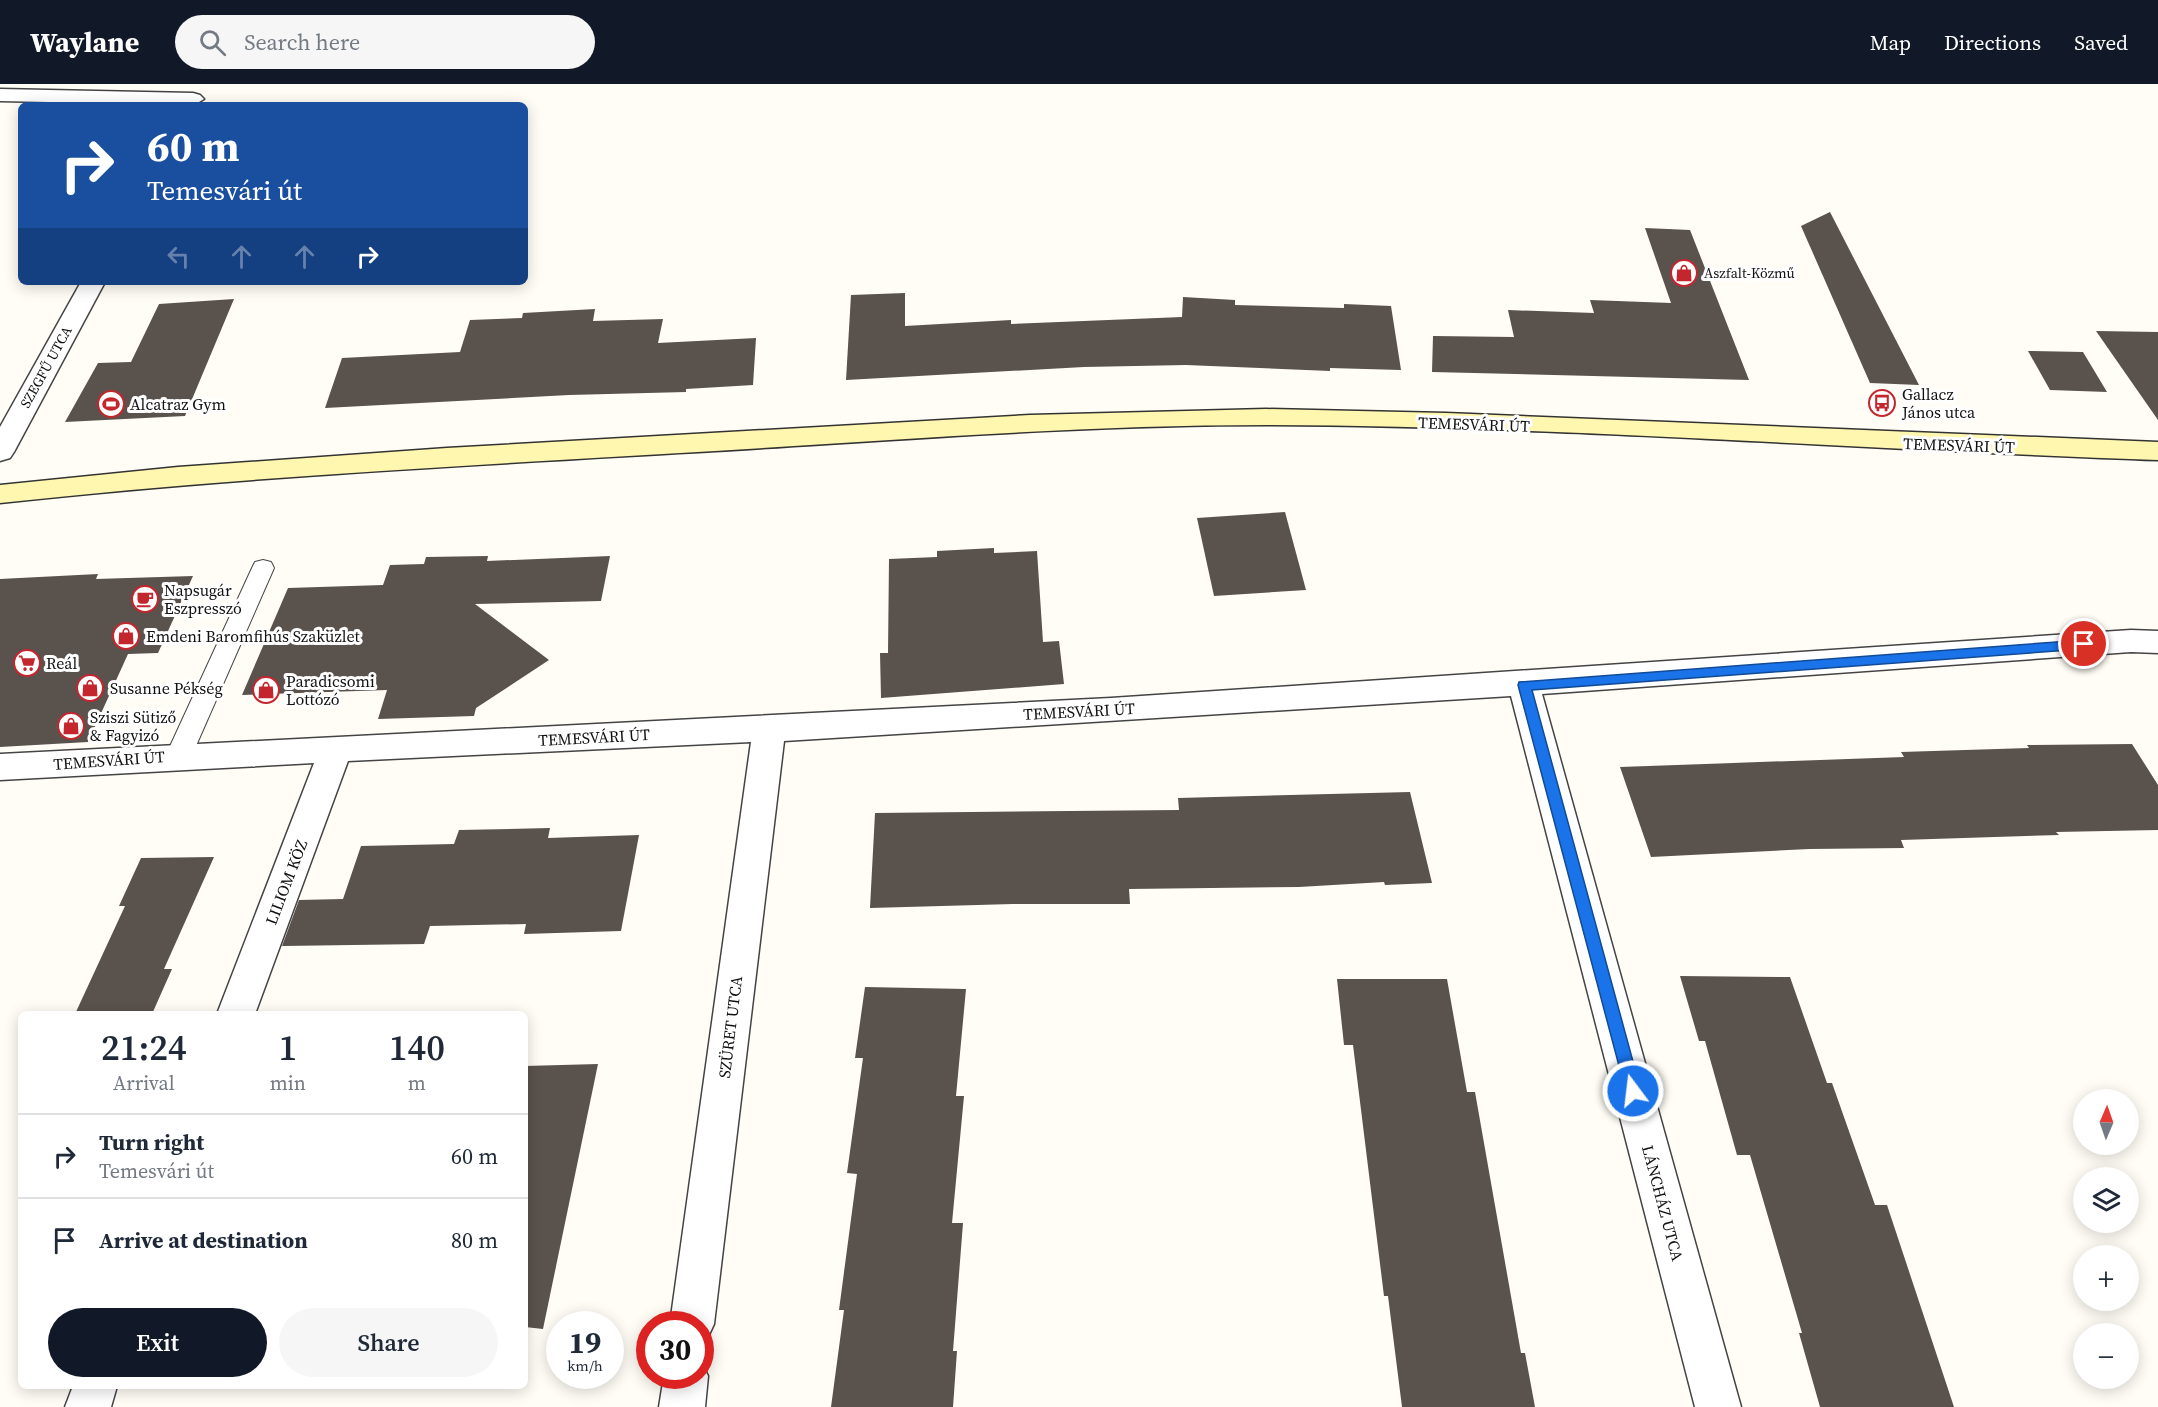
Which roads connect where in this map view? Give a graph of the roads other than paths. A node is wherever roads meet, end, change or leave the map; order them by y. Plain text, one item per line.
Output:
1 (0, 95) edge
2 (197, 98) edge
3 (91, 285) edge
4 (2158, 451) edge
5 (0, 452) edge
6 (0, 494) edge
7 (263, 568) dead end
8 (2158, 642) edge
9 (1524, 685) junction
10 (769, 729) junction
11 (336, 749) junction
12 (179, 755) junction
13 (0, 767) edge
14 (237, 1011) edge
15 (694, 1311) edge
16 (95, 1389) edge
17 (684, 1389) edge
18 (88, 1407) edge
19 (682, 1407) edge
20 (1718, 1407) edge

1 - 2 street
3 - 5 street, SZEGFŰ UTCA
4 - 6 street, TEMESVÁRI ÚT
7 - 12 lane
8 - 9 street, TEMESVÁRI ÚT
9 - 10 street, TEMESVÁRI ÚT
9 - 20 street, LÁNCHÁZ UTCA
10 - 11 street, TEMESVÁRI ÚT
10 - 15 street, SZÜRET UTCA
11 - 12 street, TEMESVÁRI ÚT
11 - 14 street, LILIOM KÖZ
12 - 13 street, TEMESVÁRI ÚT
16 - 18 street
17 - 19 street

